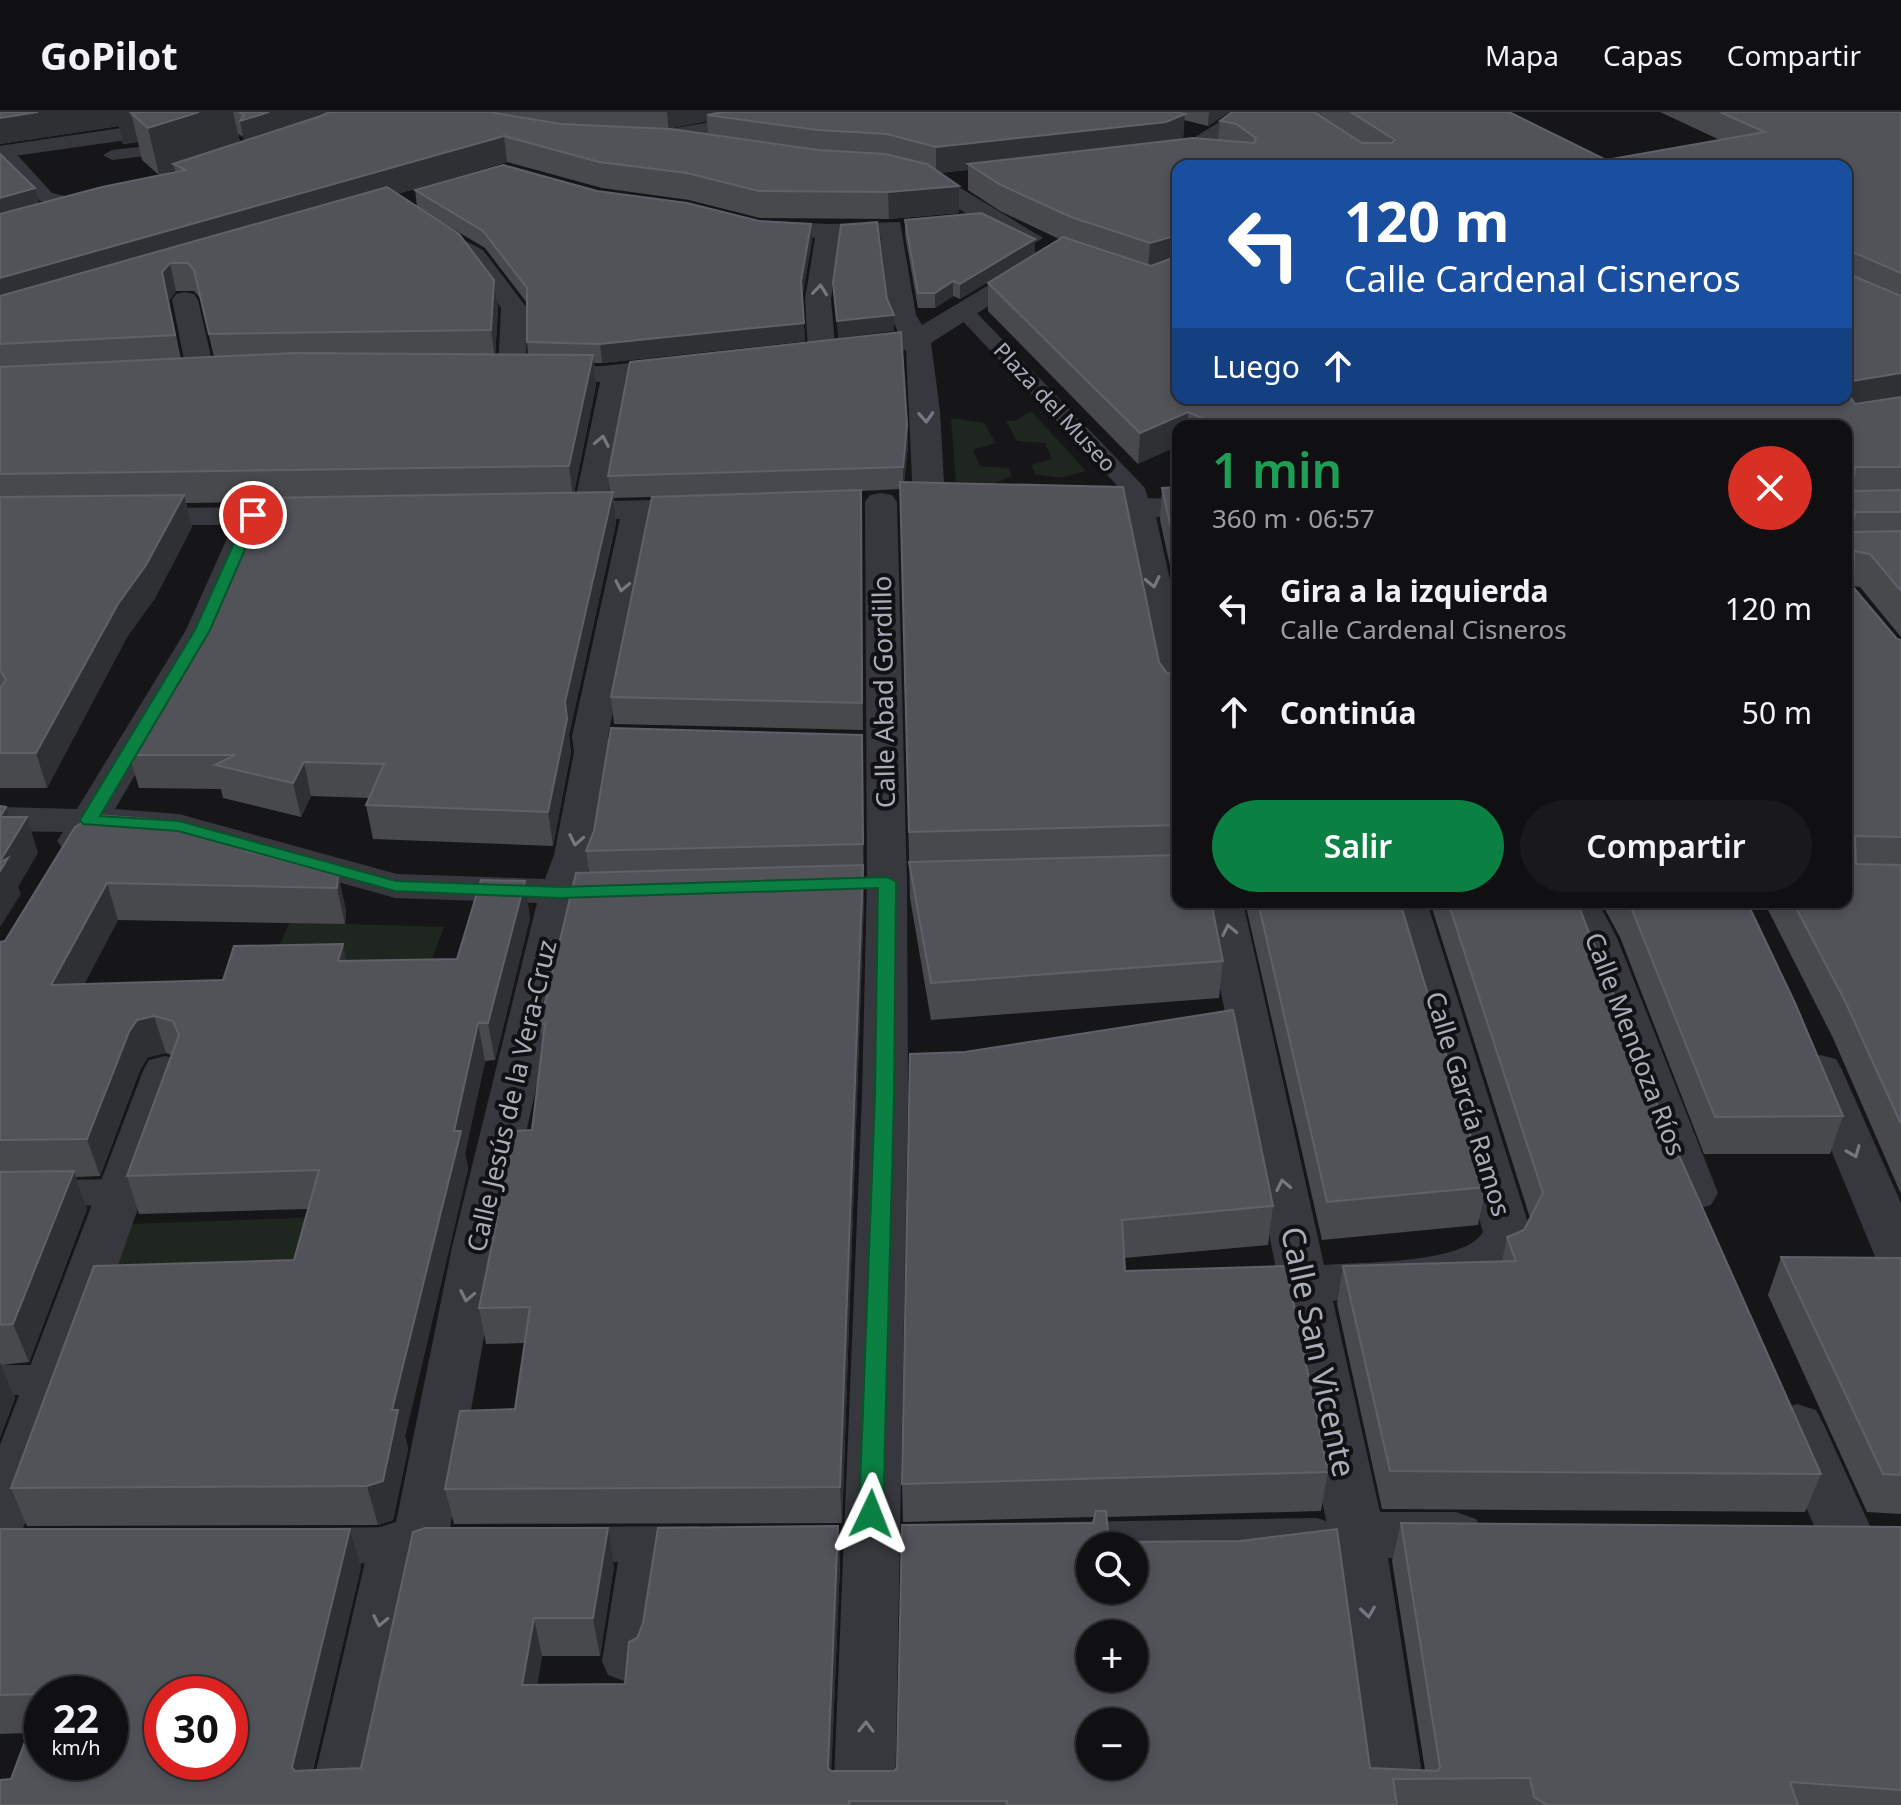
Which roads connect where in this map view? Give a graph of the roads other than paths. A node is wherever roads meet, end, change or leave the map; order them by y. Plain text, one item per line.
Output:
1 (276, 112) edge
2 (798, 112) edge
3 (1250, 112) edge
4 (67, 120) dead end
5 (218, 121) junction
6 (1178, 128) edge
7 (1207, 136) junction
8 (91, 139) junction
9 (237, 141) edge
10 (205, 144) dead end
11 (717, 151) edge
12 (1189, 151) junction
13 (2, 152) edge
14 (112, 155) junction
15 (1224, 157) edge
16 (1122, 163) edge
17 (887, 170) edge
18 (131, 172) dead end
19 (26, 175) junction
20 (967, 179) edge
21 (0, 181) edge
22 (936, 183) junction
23 (120, 200) edge
24 (93, 208) junction
25 (58, 219) edge
26 (990, 219) junction
27 (732, 221) edge
28 (966, 221) edge
29 (828, 231) junction
30 (442, 234) edge
31 (179, 291) edge
32 (965, 312) junction
33 (917, 340) junction
34 (822, 351) junction
35 (790, 354) edge
36 (711, 362) edge
37 (482, 370) edge
38 (512, 371) junction
39 (616, 372) junction
40 (233, 373) edge
41 (1033, 504) edge
42 (744, 506) edge
43 (1138, 506) junction
44 (1172, 508) edge
45 (638, 510) junction
46 (589, 511) junction
47 (525, 512) edge
48 (333, 514) edge
49 (253, 515) junction
50 (111, 516) edge
51 (1172, 668) edge
52 (0, 819) edge
53 (89, 820) junction
54 (55, 877) edge
55 (669, 889) edge
56 (560, 892) junction
57 (1224, 908) edge
58 (1409, 908) edge
59 (1581, 908) edge
60 (1801, 1026) edge
61 (165, 1071) edge
62 (120, 1192) junction
63 (0, 1194) edge
64 (1712, 1233) edge
65 (1901, 1259) edge
66 (1303, 1285) junction
67 (1777, 1379) edge
68 (0, 1380) edge
69 (50, 1380) junction
70 (1357, 1535) junction
71 (1499, 1536) edge
72 (10, 1537) edge
73 (1901, 1539) edge
74 (1027, 1541) edge
75 (733, 1544) edge
76 (408, 1545) junction
77 (466, 1545) edge
78 (530, 1545) edge
79 (642, 1545) junction
80 (278, 1546) edge
81 (624, 1661) edge
82 (339, 1805) edge
83 (864, 1805) edge
84 (1396, 1805) edge

1 - 5 street
2 - 11 street
3 - 7 street
4 - 8 street
5 - 8 street
5 - 9 street
6 - 7 street
7 - 12 street
8 - 13 street
8 - 14 street
10 - 14 street
12 - 15 street
12 - 16 street
13 - 19 street
14 - 18 street
17 - 22 street
19 - 21 street
19 - 24 street
20 - 22 street
22 - 26 street
23 - 24 street
24 - 25 street
26 - 28 street
26 - 32 street
27 - 29 street
29 - 33 street
34 -> 29 street
30 - 38 street
31 - 40 street
32 - 33 street
32 - 43 street, Plaza del Museo
33 - 34 street
33 - 83 street, Calle Abad Gordillo
34 - 35 street
36 - 39 street
37 - 38 street
38 - 39 street
46 -> 39 street
41 - 43 street
42 - 45 street
43 - 44 street
43 -> 51 street
45 - 46 street
45 -> 56 street, Calle Jesús de la Vera-Cruz
46 - 47 street
48 - 49 street
49 - 50 street
49 - 53 street
52 - 53 street
53 - 54 street
53 - 56 street
55 - 56 street
56 -> 76 street, Calle Jesús de la Vera-Cruz
66 -> 57 street, Calle San Vicente
58 - 66 street, Calle García Ramos
59 - 64 street, Calle Mendoza Ríos
60 -> 65 street
61 - 62 street
62 - 63 street
62 - 69 street
66 - 70 street, Calle San Vicente
67 - 73 street
68 - 69 street
69 - 72 street
70 - 71 street
70 - 74 street
70 -> 84 street, Calle San Vicente
75 - 79 street
76 - 77 street
76 - 80 street
76 -> 82 street, Calle Jesús de la Vera-Cruz
78 - 79 street
79 - 81 street

